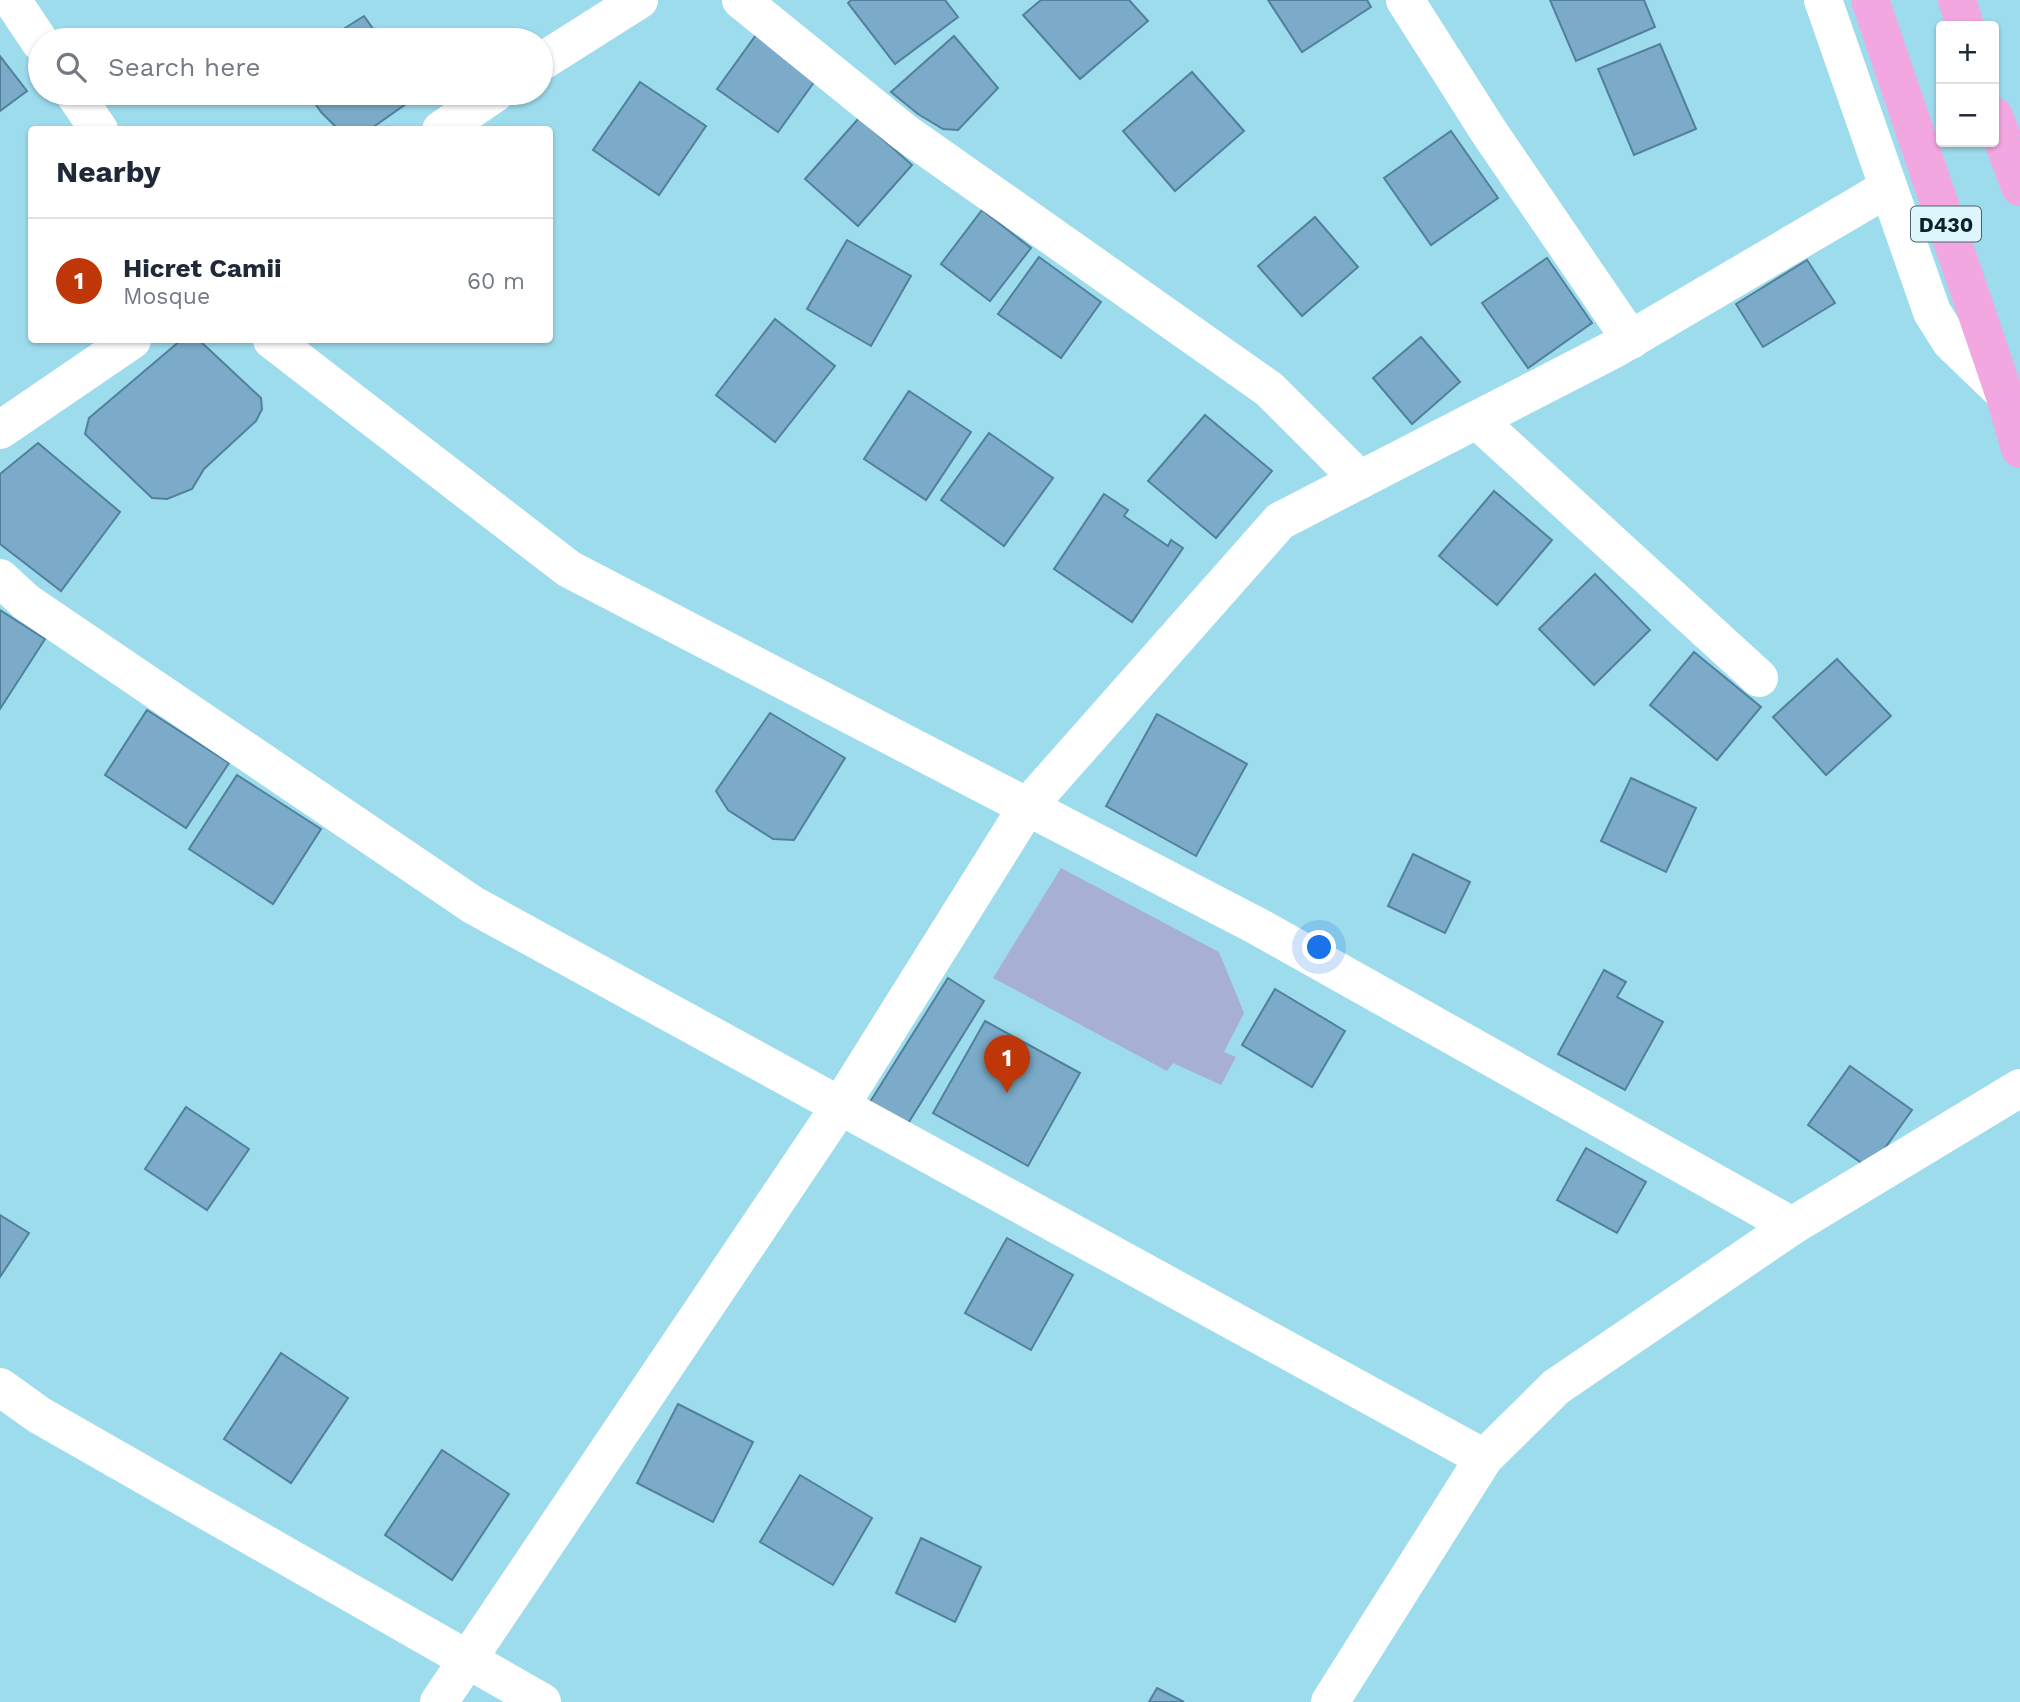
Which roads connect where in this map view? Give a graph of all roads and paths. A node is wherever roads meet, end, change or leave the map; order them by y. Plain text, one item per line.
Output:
1 (12, 0) edge
2 (639, 0) edge
3 (741, 0) edge
4 (1405, 0) edge
5 (1824, 0) edge
6 (1870, 0) edge
7 (1957, 0) edge
8 (1963, 21) edge
9 (31, 28) edge
10 (553, 54) edge
11 (82, 105) edge
12 (477, 105) edge
13 (96, 126) edge
14 (446, 126) edge
15 (1999, 130) edge
16 (2020, 187) edge
17 (1888, 188) junction
18 (1630, 340) junction
19 (128, 343) edge
20 (276, 343) edge
21 (2004, 393) junction
22 (1477, 420) junction
23 (0, 430) edge
24 (2020, 449) edge
25 (1360, 480) junction
26 (0, 578) edge
27 (1759, 678) dead end
28 (1027, 807) junction
29 (2020, 1088) edge
30 (839, 1106) junction
31 (1792, 1226) junction
32 (0, 1387) edge
33 (1484, 1458) junction
34 (467, 1660) junction
35 (439, 1702) edge
36 (542, 1702) edge
37 (1330, 1702) edge

1 - 9 street
2 - 10 street
3 - 25 street
4 - 18 street
5 - 17 street
6 - 21 highway, D430
7 - 8 highway
11 - 13 street
12 - 14 street
15 - 16 highway
17 - 18 street
17 - 21 street
18 - 22 street
19 - 23 street
20 - 28 street
21 - 24 highway, D430
22 - 25 street
22 - 27 street
25 - 28 street
26 - 30 street
28 - 30 street
28 - 31 street
29 - 31 street
30 - 33 street
30 - 34 street
31 - 33 street
32 - 34 street
33 - 37 street
34 - 35 street
34 - 36 street

